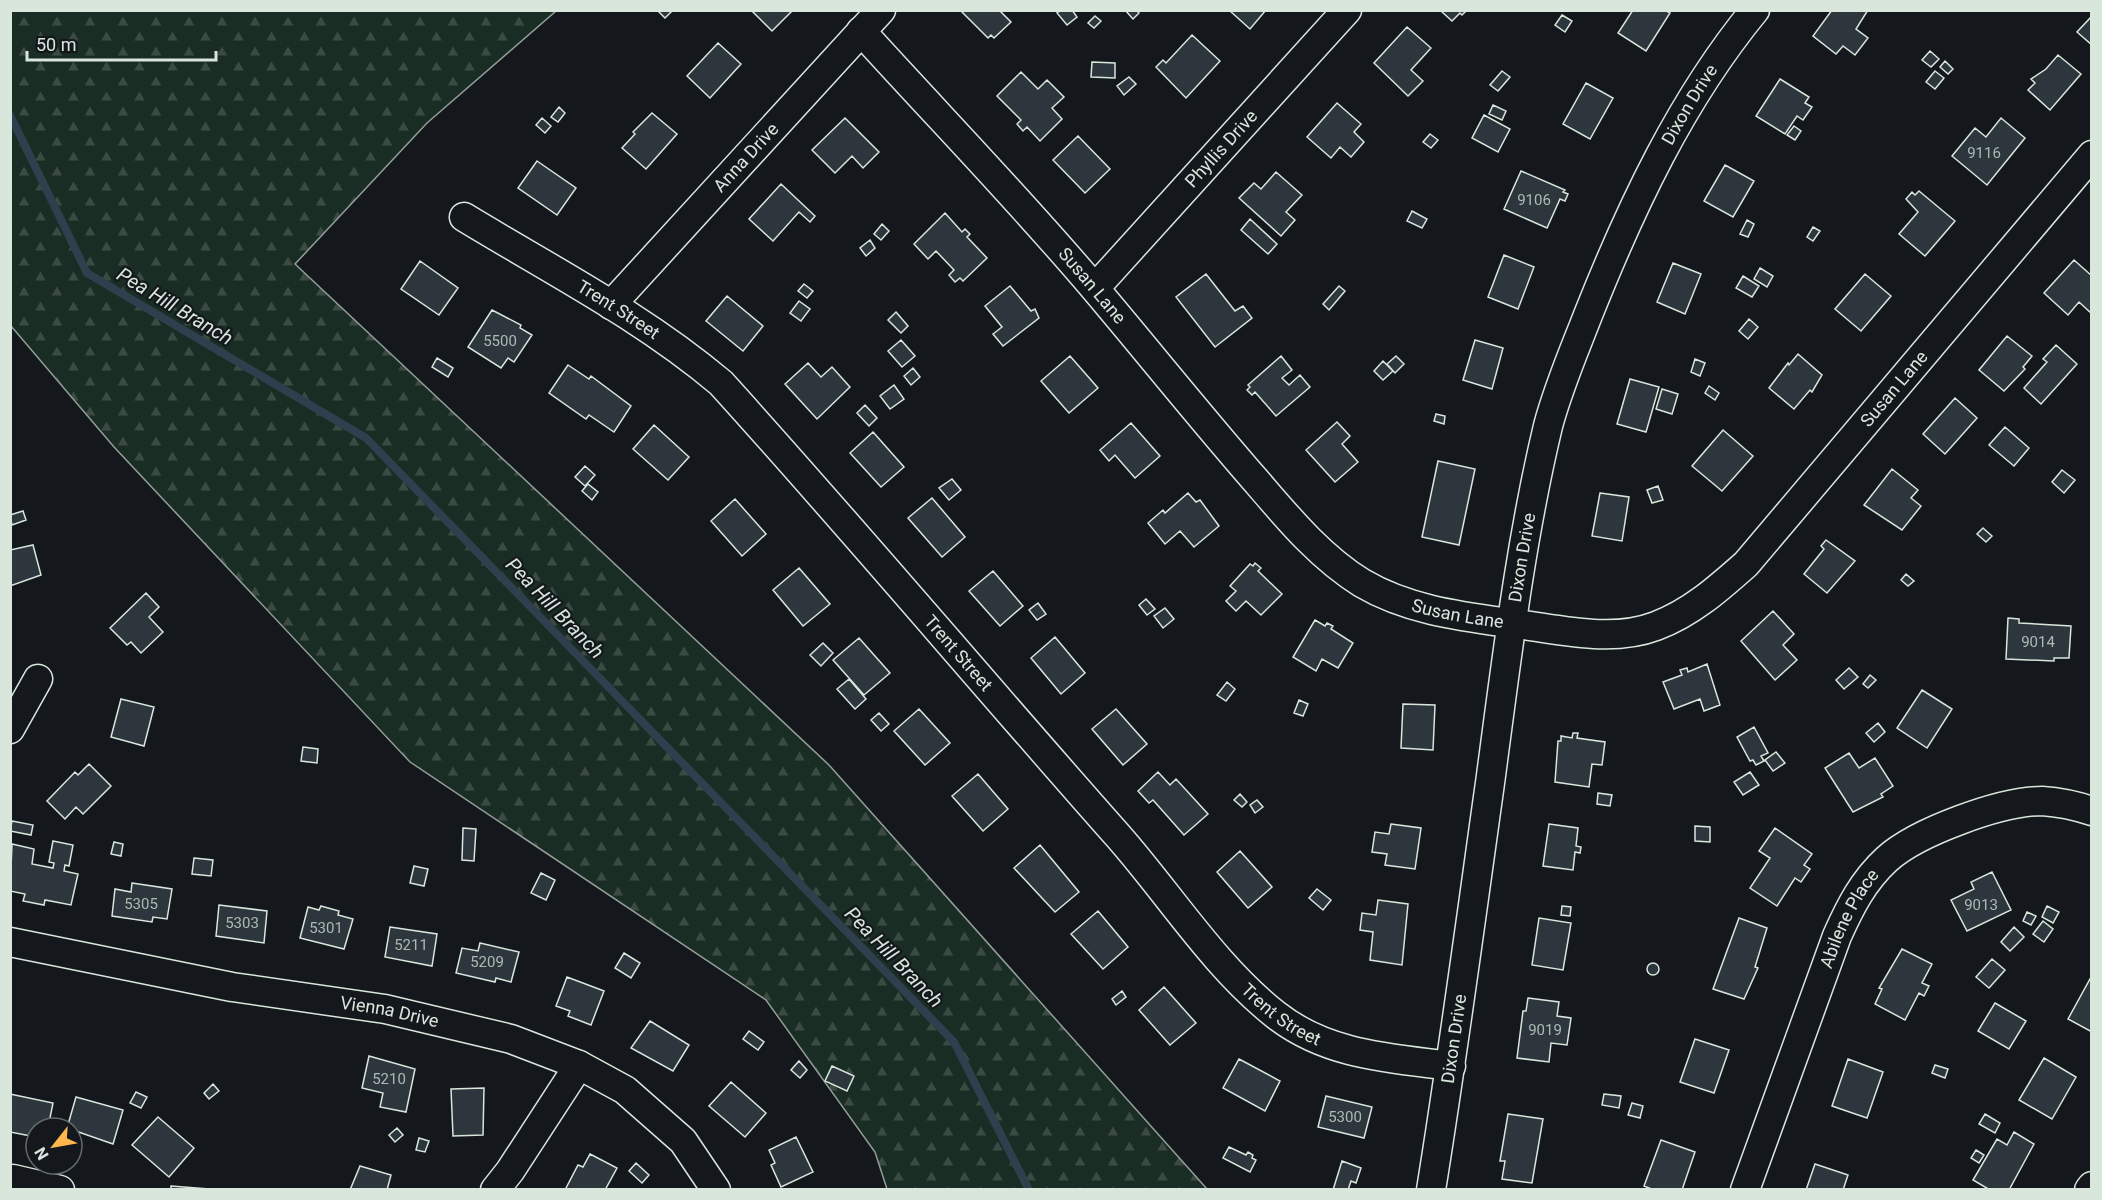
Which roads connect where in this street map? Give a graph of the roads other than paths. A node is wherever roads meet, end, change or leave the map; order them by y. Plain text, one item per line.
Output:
1 (881, 10) edge
2 (1347, 10) edge
3 (1755, 10) edge
4 (861, 31) junction
5 (2091, 155) edge
6 (464, 217) dead end
7 (1095, 288) junction
8 (611, 305) junction
9 (1511, 623) junction
10 (38, 679) dead end
11 (10, 729) edge
12 (2091, 811) edge
13 (10, 942) edge
14 (579, 1065) junction
15 (1451, 1066) junction
16 (10, 1181) edge
17 (60, 1190) edge
18 (495, 1190) edge
19 (716, 1190) edge
20 (1431, 1190) edge
21 (1744, 1190) edge

1 - 4 street, Anna Drive
2 - 7 street, Phyllis Drive
3 - 9 street, Dixon Drive
4 - 7 street, Susan Lane
4 - 8 street, Anna Drive
5 - 9 street, Susan Lane
6 - 8 street, Trent Street
7 - 9 street, Susan Lane
8 - 15 street, Trent Street
9 - 15 street, Dixon Drive
10 - 11 street
12 - 21 street, Abilene Place
13 - 14 street, Vienna Drive
14 - 18 street
14 - 19 street, Vienna Drive
15 - 20 street, Dixon Drive
16 - 17 street

